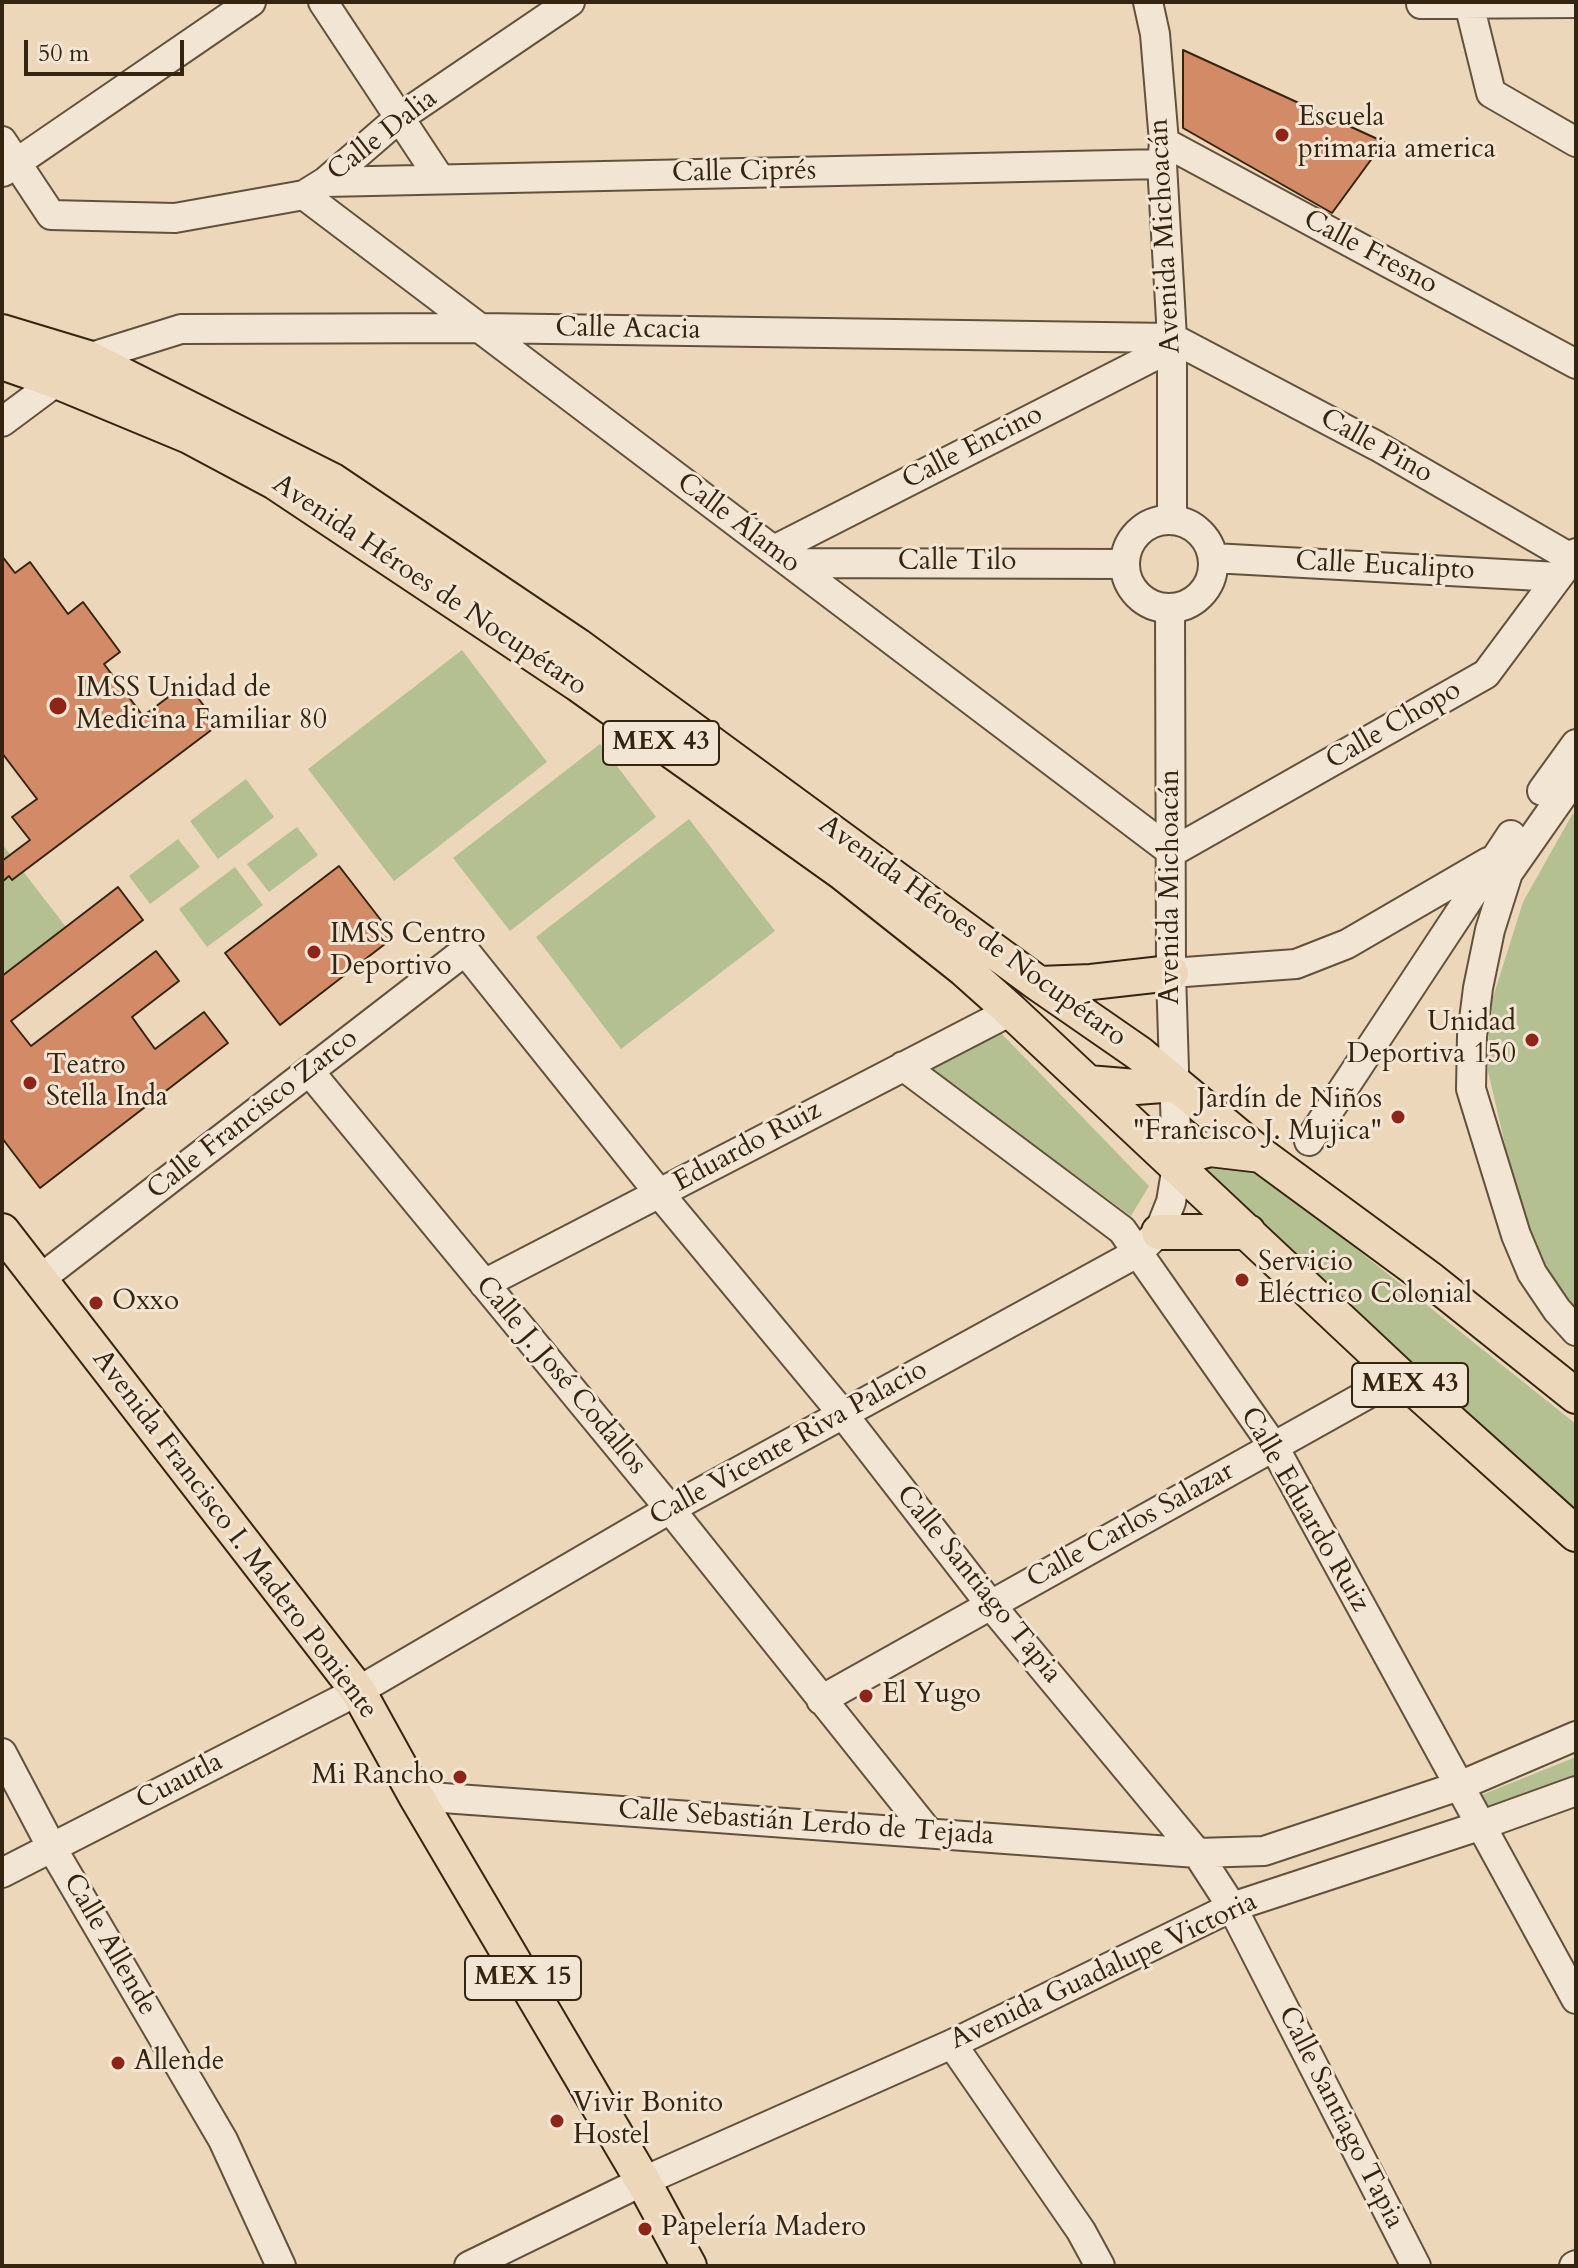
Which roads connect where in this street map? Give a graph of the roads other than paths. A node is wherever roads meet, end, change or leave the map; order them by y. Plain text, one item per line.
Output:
1 (251, 2) edge
2 (323, 2) edge
3 (570, 2) edge
4 (1148, 2) edge
5 (1576, 3) edge
6 (1421, 4) edge
7 (1469, 4) junction
8 (399, 118) junction
9 (1576, 142) edge
10 (1163, 153) junction
11 (7, 159) edge
12 (440, 179) junction
13 (315, 189) junction
14 (480, 328) junction
15 (2, 332) edge
16 (1172, 342) junction
17 (88, 358) junction
18 (2, 362) edge
19 (1576, 364) edge
20 (59, 382) junction
21 (2, 422) edge
22 (1172, 519) junction
23 (782, 556) junction
24 (1213, 558) junction
25 (1570, 563) edge
26 (1124, 564) junction
27 (1170, 608) junction
28 (1576, 744) edge
29 (1576, 776) edge
30 (1576, 799) edge
31 (1548, 813) junction
32 (1516, 828) junction
33 (1172, 852) junction
34 (1493, 859) junction
35 (465, 951) joint
36 (1171, 973) junction
37 (1039, 984) junction
38 (1011, 1011) junction
39 (903, 1066) junction
40 (309, 1071) junction
41 (1088, 1083) junction
42 (1176, 1084) junction
43 (1309, 1141) dead end
44 (1261, 1155) junction
45 (1177, 1166) junction
46 (659, 1193) junction
47 (2, 1231) edge
48 (1248, 1232) junction
49 (1148, 1242) junction
50 (40, 1279) junction
51 (484, 1284) junction
52 (1576, 1331) edge
53 (1400, 1376) junction
54 (1576, 1396) edge
55 (842, 1413) junction
56 (1274, 1447) junction
57 (670, 1509) junction
58 (1576, 1534) edge
59 (990, 1604) junction
60 (358, 1691) junction
61 (821, 1700) junction
62 (1576, 1736) edge
63 (2, 1753) edge
64 (1459, 1786) junction
65 (1576, 1791) edge
66 (416, 1796) junction
67 (1479, 1826) junction
68 (929, 1833) junction
69 (52, 1848) junction
70 (1197, 1853) junction
71 (2, 1873) edge
72 (1232, 1907) junction
73 (1576, 1999) edge
74 (952, 2044) junction
75 (643, 2181) junction
76 (281, 2266) edge
77 (469, 2266) edge
78 (689, 2266) edge
79 (1100, 2266) edge
80 (1416, 2266) edge

1 - 11 street
2 - 8 street
3 - 8 street, Calle Dalia
4 - 10 street, Avenida Michoacán
5 - 7 street
6 - 7 street
7 - 9 street
8 - 12 street
8 - 13 street, Calle Dalia
10 - 12 street, Calle Ciprés
10 - 16 street, Avenida Michoacán
10 - 19 street, Calle Fresno
11 - 13 street, Calle Dalia
12 - 13 street, Calle Ciprés
13 - 14 street, Calle Álamo
14 - 16 street, Calle Acacia
14 - 17 street, Calle Acacia
14 - 23 street, Calle Álamo
15 - 17 main road, Avenida Héroes de Nocupétaro / MEX 43
16 - 22 street, Avenida Michoacán
16 - 23 street, Calle Encino
16 - 25 street, Calle Pino
17 - 20 street
17 - 37 main road, Avenida Héroes de Nocupétaro / MEX 43
18 - 20 main road, Avenida Héroes de Nocupétaro / MEX 43
20 - 21 street
20 - 38 main road, Avenida Héroes de Nocupétaro / MEX 43
22 - 24 street
22 - 26 street
23 - 26 street, Calle Tilo
23 - 33 street, Calle Álamo
24 - 25 street, Calle Eucalipto
24 - 27 street
25 - 33 street, Calle Chopo
26 - 27 street
27 - 33 street, Avenida Michoacán
28 - 32 street
29 - 31 street
30 - 31 street
31 - 32 street
31 - 52 street
32 - 34 street
33 - 36 street, Avenida Michoacán
34 - 36 street
34 - 43 street
35 - 40 street, Calle Francisco Zarco
35 - 46 street, Calle Santiago Tapia
36 - 37 main road
36 - 42 street, Avenida Michoacán
37 - 42 main road, Avenida Héroes de Nocupétaro / MEX 43
38 - 39 street, Eduardo Ruiz
38 - 41 main road, Avenida Héroes de Nocupétaro / MEX 43
39 - 46 street, Eduardo Ruiz
39 - 49 street, Calle Eduardo Ruiz
40 - 50 street, Calle Francisco Zarco
40 - 51 street, Calle J. José Codallos
41 - 42 main road
41 - 45 main road, Avenida Héroes de Nocupétaro / MEX 43
42 - 44 main road, Avenida Héroes de Nocupétaro / MEX 43
42 - 45 street, Avenida Michoacán
44 - 45 main road
44 - 54 main road, Avenida Héroes de Nocupétaro / MEX 43
45 - 48 main road, Avenida Héroes de Nocupétaro / MEX 43
45 - 49 street
46 - 51 street, Eduardo Ruiz
46 - 55 street, Calle Santiago Tapia
47 - 50 main road, Avenida Francisco I. Madero Poniente / MEX 15
48 - 49 main road
48 - 53 main road, Avenida Héroes de Nocupétaro / MEX 43
49 - 55 street, Calle Vicente Riva Palacio
49 - 56 street, Calle Eduardo Ruiz
50 - 60 main road, Avenida Francisco I. Madero Poniente / MEX 15
51 - 57 street, Calle J. José Codallos
53 - 56 street, Calle Carlos Salazar
53 - 58 main road, Avenida Héroes de Nocupétaro / MEX 43
55 - 57 street, Calle Vicente Riva Palacio
55 - 59 street, Calle Santiago Tapia
56 - 59 street, Calle Carlos Salazar
56 - 64 street, Calle Eduardo Ruiz
57 - 60 street, Calle Vicente Riva Palacio
57 - 61 street, Calle J. José Codallos
59 - 61 street, Calle Carlos Salazar
59 - 70 street, Calle Santiago Tapia
60 - 66 main road, Avenida Francisco I. Madero Poniente / MEX 15
60 - 69 street, Cuautla
61 - 68 street, Calle J. José Codallos
62 - 64 street, Avenida Guadalupe Victoria
63 - 69 street, Calle Allende
64 - 67 street, Calle Eduardo Ruiz
64 - 70 street, Avenida Guadalupe Victoria
65 - 67 street, Avenida Guadalupe Victoria
66 - 68 street, Calle Sebastián Lerdo de Tejada
66 - 75 main road, Avenida Francisco I. Madero Poniente / MEX 15
67 - 72 street, Avenida Guadalupe Victoria
67 - 73 street, Calle Eduardo Ruiz
68 - 70 street, Calle Sebastián Lerdo de Tejada
69 - 71 street, Cuautla
69 - 76 street, Calle Allende
70 - 72 street, Calle Santiago Tapia
72 - 74 street, Avenida Guadalupe Victoria
72 - 80 street, Calle Santiago Tapia
74 - 75 street, Avenida Guadalupe Victoria
74 - 79 street
75 - 77 street, Avenida Guadalupe Victoria
75 - 78 main road, Avenida Francisco I. Madero Poniente / MEX 15

